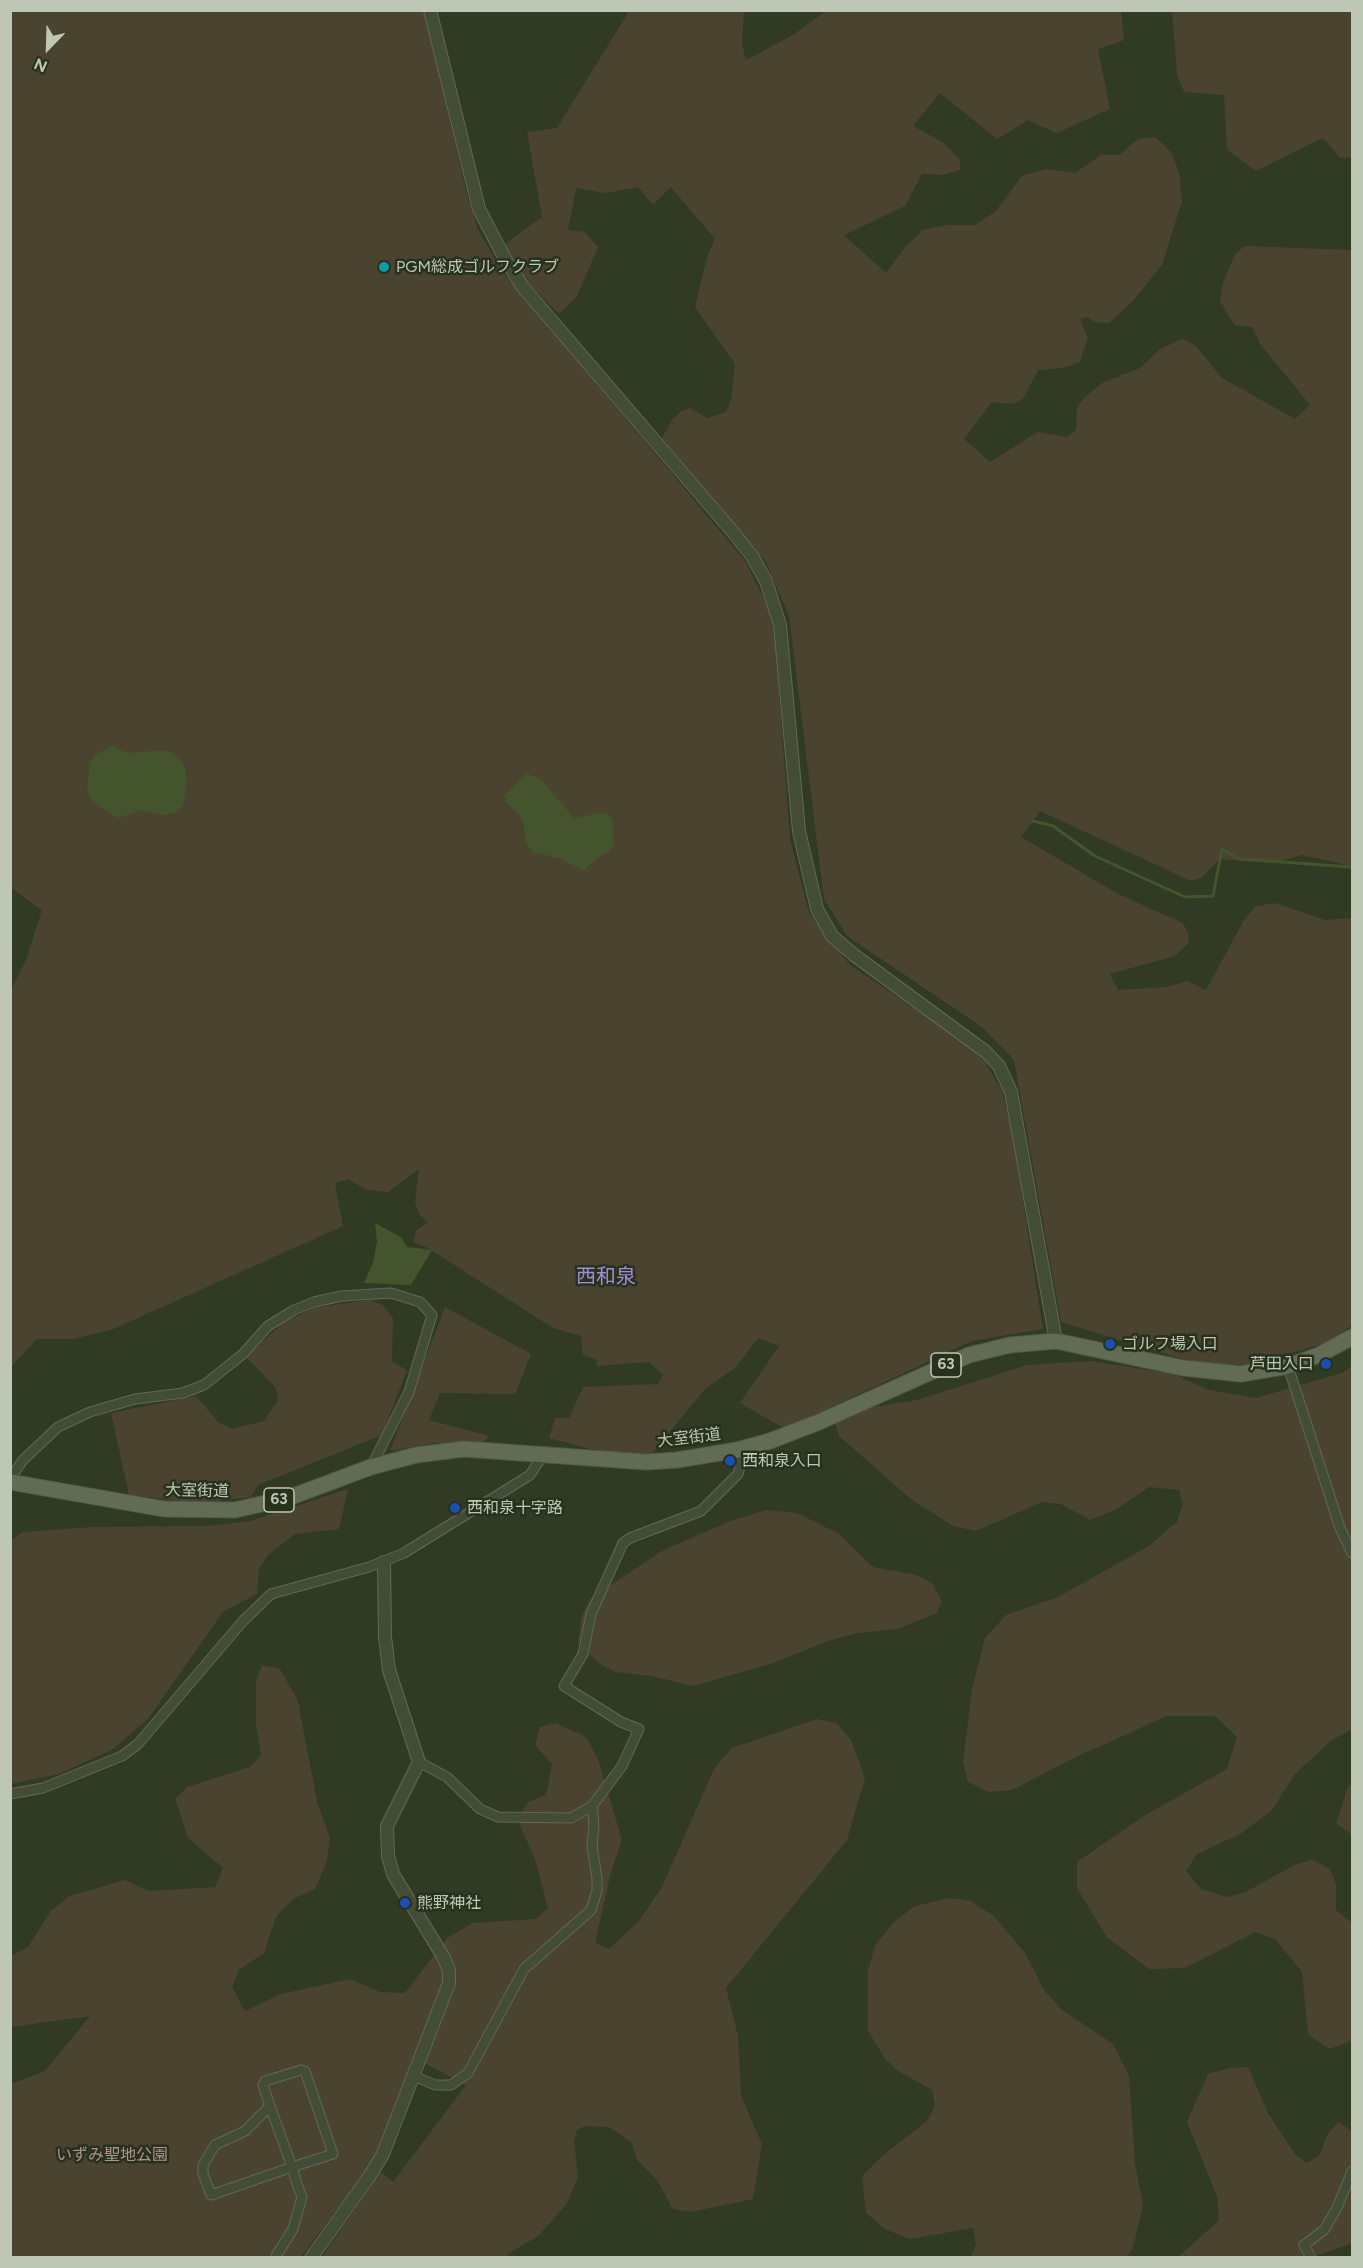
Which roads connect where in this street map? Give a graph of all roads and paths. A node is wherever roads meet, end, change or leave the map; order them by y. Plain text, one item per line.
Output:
1 (430, 10) edge
2 (1353, 1337) edge
3 (1056, 1341) junction
4 (1288, 1366) junction
5 (737, 1450) junction
6 (543, 1455) junction
7 (371, 1467) junction
8 (10, 1480) edge
9 (1353, 1553) edge
10 (384, 1562) junction
11 (419, 1762) junction
12 (10, 1794) edge
13 (592, 1806) junction
14 (414, 2076) junction
15 (270, 2106) junction
16 (292, 2168) junction
17 (1353, 2171) edge
18 (276, 2256) dead end
19 (311, 2258) edge
20 (1311, 2258) edge

1 - 3 street
2 - 4 main road, 大室街道 / 63
3 - 4 main road, 大室街道 / 63
3 - 5 main road, 大室街道 / 63
4 - 9 street
5 - 6 main road, 大室街道 / 63
5 - 13 street
6 - 7 main road, 大室街道 / 63
6 - 10 street
7 - 8 main road, 大室街道 / 63
7 - 8 street
10 - 11 street
10 - 12 street
11 - 13 street
11 - 14 street
13 - 14 street
14 - 19 street
15 - 16 street
15 - 16 street
15 - 16 street
16 - 18 street
17 - 20 street

